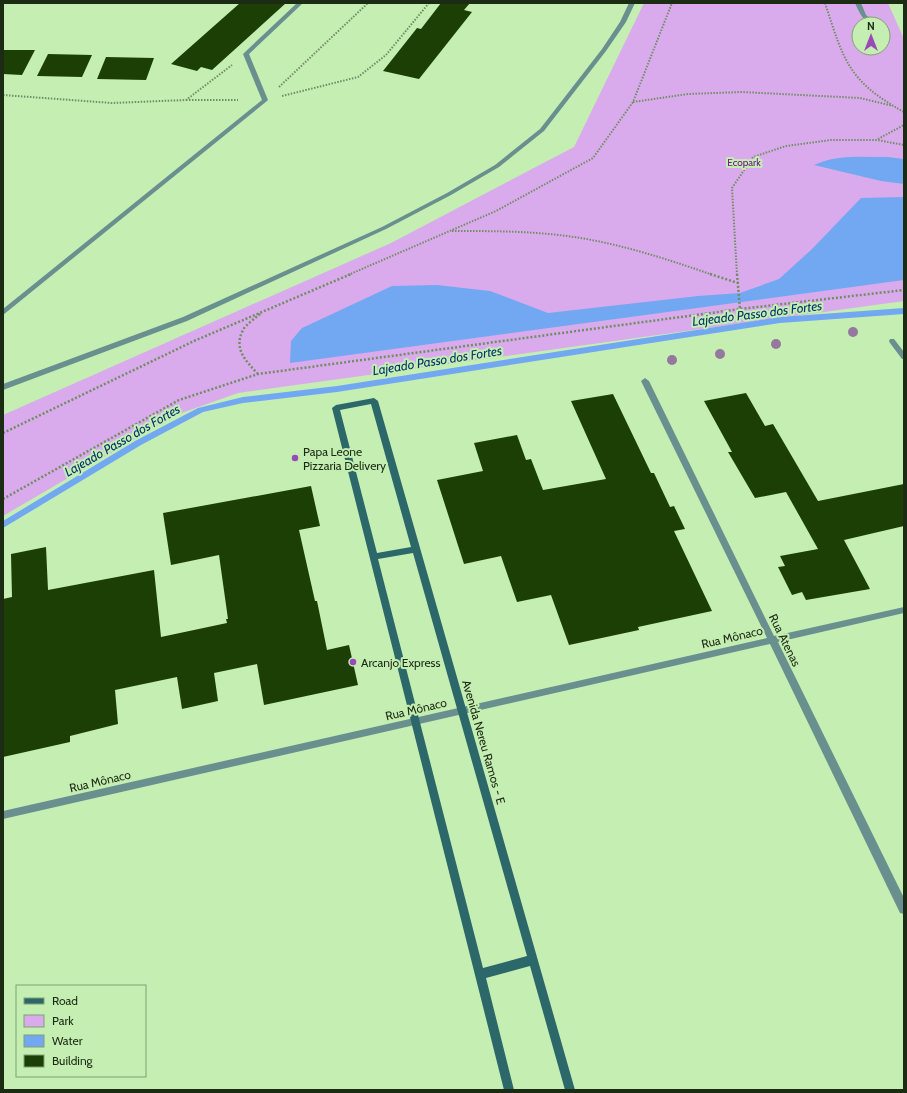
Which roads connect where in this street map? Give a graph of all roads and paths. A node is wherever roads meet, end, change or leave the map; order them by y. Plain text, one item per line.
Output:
1 (300, 3) edge
2 (368, 3) edge
3 (429, 3) edge
4 (632, 3) edge
5 (825, 3) edge
6 (858, 3) edge
7 (864, 16) edge
8 (246, 54) junction
9 (3, 96) edge
10 (186, 100) junction
11 (265, 100) junction
12 (632, 102) dead end
13 (893, 106) junction
14 (904, 112) edge
15 (904, 125) edge
16 (877, 140) junction
17 (904, 145) edge
18 (449, 231) dead end
19 (738, 283) junction
20 (904, 290) edge
21 (740, 309) junction
22 (263, 311) dead end
23 (3, 313) edge
24 (892, 341) dead end
25 (904, 357) edge
26 (258, 374) junction
27 (645, 381) dead end
28 (3, 387) edge
29 (3, 499) edge
30 (416, 549) junction
31 (374, 557) junction
32 (904, 610) edge
33 (772, 640) junction
34 (462, 711) junction
35 (415, 722) junction
36 (3, 815) edge
37 (904, 909) edge
38 (533, 960) junction
39 (480, 974) junction
40 (510, 1090) edge
41 (570, 1090) edge

1 - 8 street
2 - 11 path
3 - 11 path
4 - 28 street
5 - 13 path
6 - 7 street
8 - 10 path
8 - 11 street
9 - 10 path
10 - 11 path
11 - 23 street
12 - 13 path
13 - 14 path
15 - 16 path
16 - 17 path
16 - 19 path
18 - 19 path
19 - 21 path
20 - 21 path
21 - 26 path
22 - 26 path
24 - 25 street
26 - 29 path
27 - 33 street, Rua Atenas
30 - 31 street
30 - 31 street, Avenida Nereu Ramos - E
30 - 34 street, Avenida Nereu Ramos - E
31 - 35 street
32 - 33 street, Rua Mônaco
33 - 34 street, Rua Mônaco
33 - 37 street, Rua Atenas
34 - 35 street, Rua Mônaco
34 - 38 street, Avenida Nereu Ramos - E
35 - 36 street, Rua Mônaco
35 - 39 street
38 - 39 street
38 - 41 street, Avenida Nereu Ramos - E
39 - 40 street

